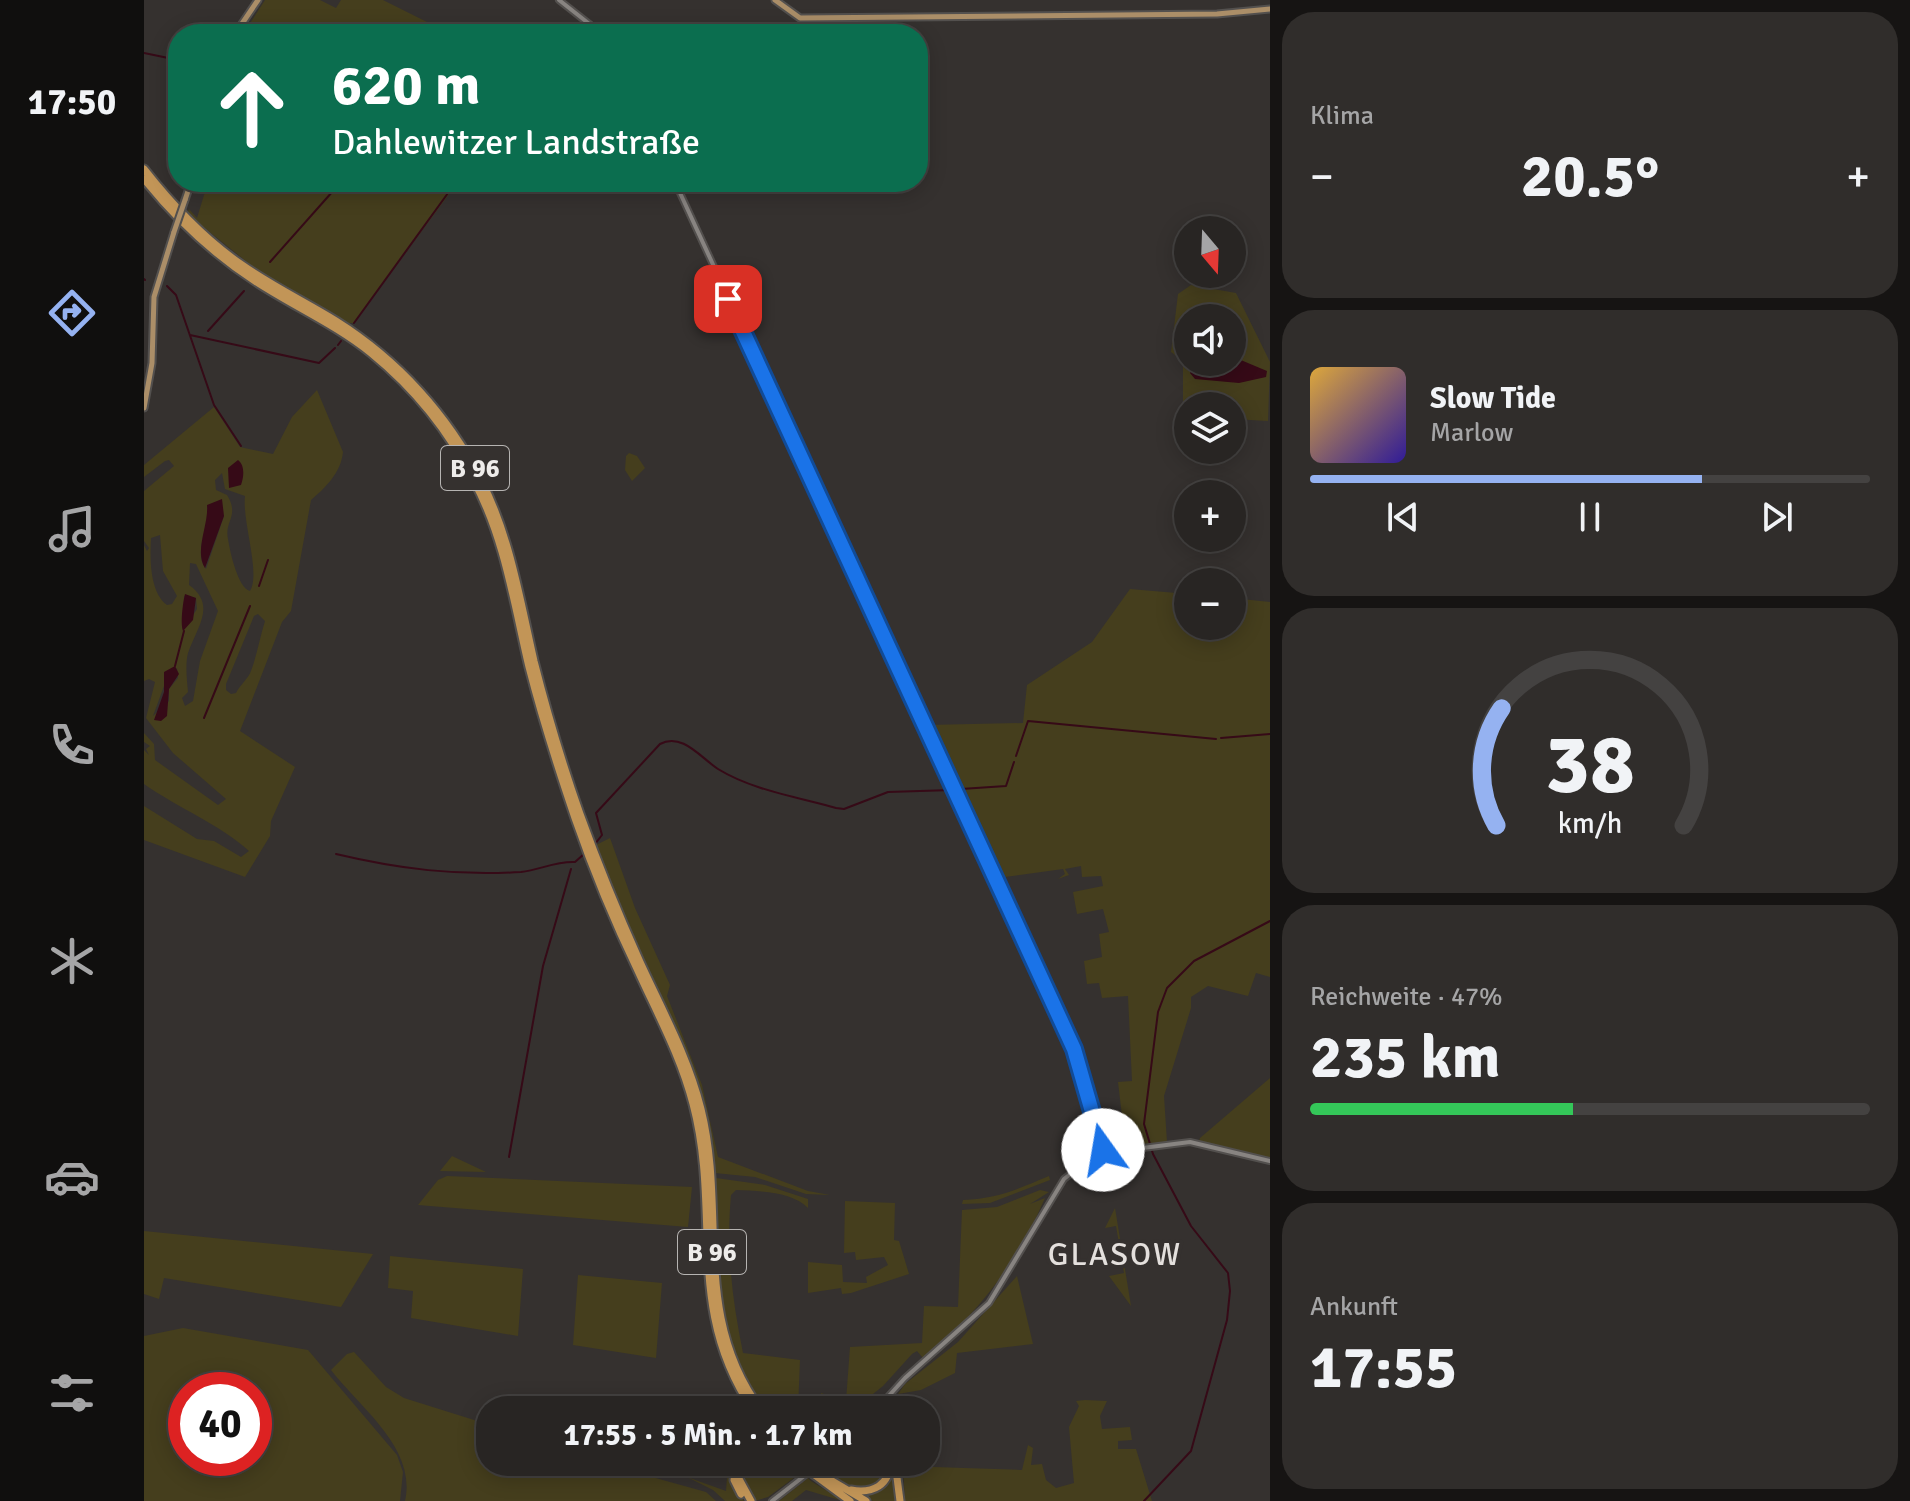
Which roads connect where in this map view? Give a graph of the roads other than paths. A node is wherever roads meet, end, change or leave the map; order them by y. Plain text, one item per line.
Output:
1 (258, 0) edge
2 (559, 0) edge
3 (775, 0) edge
4 (1270, 9) edge
5 (242, 24) edge
6 (589, 24) edge
7 (144, 169) edge
8 (144, 179) edge
9 (188, 192) edge
10 (680, 192) edge
11 (144, 408) edge
12 (587, 842) junction
13 (591, 853) junction
14 (1104, 1153) junction
15 (1270, 1161) edge
16 (744, 1396) edge
17 (753, 1396) edge
18 (889, 1396) edge
19 (735, 1476) edge
20 (804, 1476) edge
21 (816, 1476) edge
22 (826, 1476) edge
23 (888, 1476) edge
24 (895, 1476) edge
25 (841, 1487) junction
26 (748, 1501) edge
27 (772, 1501) edge
28 (850, 1501) edge
29 (866, 1501) edge
30 (900, 1501) edge

1 - 5 main road
2 - 6 street
3 - 4 main road
7 - 12 highway, B 96
8 - 12 highway, B 96
9 - 11 main road, bridge
10 - 14 street
12 - 13 highway, B 96
13 - 16 highway, B 96
13 - 17 highway, B 96
14 - 15 street
14 - 18 street
19 - 26 highway
20 - 27 street, bridge
21 - 28 highway
22 - 25 highway
23 - 25 highway
24 - 30 highway
25 - 29 highway

